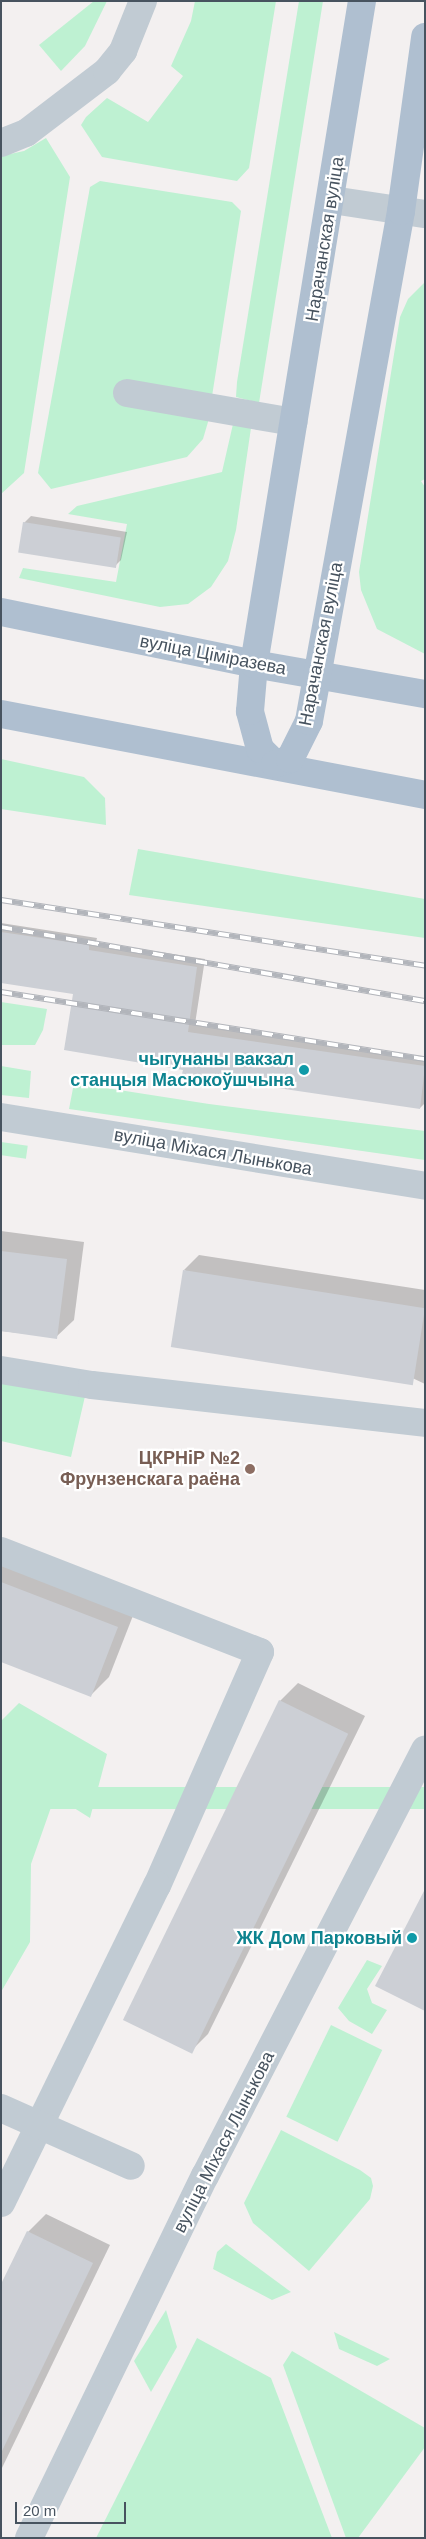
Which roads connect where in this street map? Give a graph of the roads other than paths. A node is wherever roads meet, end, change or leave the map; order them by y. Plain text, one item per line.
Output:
1 (143, 1) edge
2 (362, 1) edge
3 (425, 37) edge
4 (1, 143) edge
5 (332, 200) junction
6 (413, 213) edge
7 (127, 393) dead end
8 (294, 422) junction
9 (1, 612) edge
10 (254, 664) junction
11 (316, 675) junction
12 (425, 694) edge
13 (1, 714) edge
14 (276, 764) junction
15 (425, 795) edge
16 (1, 1117) edge
17 (425, 1186) edge
18 (1, 1370) edge
19 (425, 1423) edge
20 (1, 1551) edge
21 (425, 1749) edge
22 (1, 2108) edge
23 (40, 2124) junction
24 (131, 2166) dead end
25 (1, 2202) edge
26 (29, 2538) edge

1 - 4 street
2 - 5 main road, Нарачанская вуліца
3 - 6 main road, Нарачанская вуліца
5 - 6 street
5 - 8 main road, Нарачанская вуліца
6 - 11 main road, Нарачанская вуліца
7 - 8 street
8 - 10 main road, Нарачанская вуліца
9 - 10 main road, вуліца Ціміразева
10 - 11 main road, вуліца Ціміразева
10 - 14 main road, Нарачанская вуліца
11 - 12 main road, вуліца Ціміразева
11 - 14 main road, Нарачанская вуліца
13 - 14 main road
14 - 15 main road
16 - 17 street, вуліца Міхася Лынькова
18 - 19 street
20 - 23 street
21 - 26 street, вуліца Міхася Лынькова
22 - 23 street
23 - 24 street
23 - 25 street

